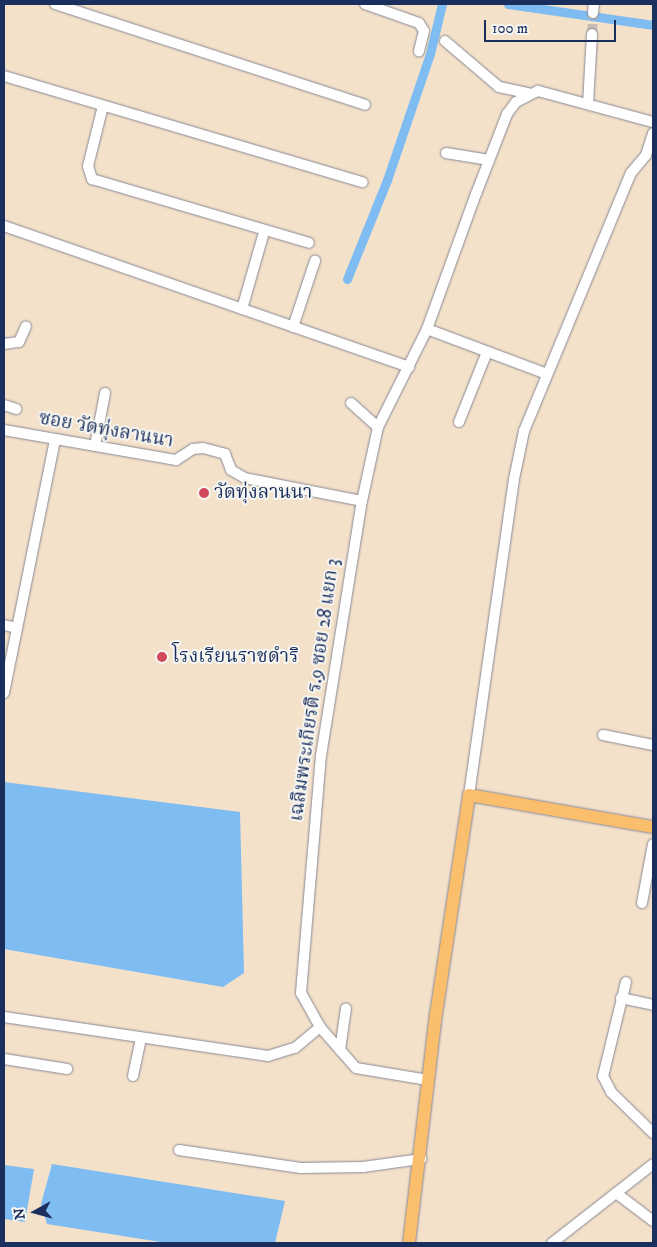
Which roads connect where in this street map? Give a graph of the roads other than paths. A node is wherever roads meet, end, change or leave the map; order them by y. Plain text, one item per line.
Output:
1 (55, 4) edge
2 (365, 4) edge
3 (592, 34) tunnel mouth
4 (445, 42) dead end
5 (419, 51) dead end
6 (4, 76) edge
7 (528, 94) junction
8 (588, 104) junction
9 (365, 105) dead end
10 (103, 106) junction
11 (653, 122) edge
12 (653, 133) edge
13 (651, 147) edge
14 (446, 153) dead end
15 (489, 160) junction
16 (363, 182) dead end
17 (4, 226) edge
18 (263, 236) dead end
19 (309, 243) dead end
20 (315, 261) dead end
21 (242, 309) junction
22 (26, 326) dead end
23 (293, 327) junction
24 (427, 329) junction
25 (4, 344) edge
26 (487, 352) junction
27 (409, 367) junction
28 (548, 374) junction
29 (105, 393) dead end
30 (351, 403) dead end
31 (4, 405) edge
32 (16, 409) dead end
33 (459, 422) dead end
34 (378, 427) junction
35 (4, 430) edge
36 (55, 439) junction
37 (95, 446) junction
38 (362, 501) junction
39 (4, 625) edge
40 (17, 628) junction
41 (4, 692) edge
42 (603, 735) dead end
43 (653, 745) edge
44 (469, 795) junction
45 (653, 827) edge
46 (653, 844) edge
47 (642, 903) dead end
48 (626, 982) dead end
49 (621, 998) junction
50 (653, 1005) edge
51 (346, 1008) dead end
52 (4, 1016) edge
53 (320, 1027) junction
54 (141, 1038) junction
55 (340, 1050) junction
56 (4, 1059) edge
57 (67, 1069) dead end
58 (134, 1076) dead end
59 (428, 1080) junction
60 (653, 1133) edge
61 (179, 1150) dead end
62 (421, 1159) junction
63 (653, 1164) edge
64 (616, 1193) junction
65 (653, 1221) edge
66 (410, 1243) edge
67 (552, 1243) edge

1 - 9 street
2 - 5 street
3 - 8 street
4 - 7 street
6 - 10 street
7 - 8 street
7 - 15 street, เฉลิมพระเกียรติ ร.9 ซอย 28 แยก 3
8 - 11 street
10 - 16 street
10 - 19 street
12 - 13 street
13 - 28 street
14 - 15 street
15 - 24 street, เฉลิมพระเกียรติ ร.9 ซอย 28 แยก 3
17 - 21 street
18 - 21 street
20 - 23 street
21 - 23 street
22 - 25 street
23 - 27 street
24 - 26 street
24 - 27 street, เฉลิมพระเกียรติ ร.9 ซอย 28 แยก 3
26 - 28 street
26 - 33 street
27 - 34 street, เฉลิมพระเกียรติ ร.9 ซอย 28 แยก 3
28 - 44 street
29 - 37 street
30 - 34 street
31 - 32 street
34 - 38 street, เฉลิมพระเกียรติ ร.9 ซอย 28 แยก 3
35 - 36 street, ซอย วัดทุ่งลานนา
36 - 37 street, ซอย วัดทุ่งลานนา
36 - 40 street
37 - 38 street, ซอย วัดทุ่งลานนา
38 - 53 street, เฉลิมพระเกียรติ ร.9 ซอย 28 แยก 3
39 - 40 street
40 - 41 street
42 - 43 street
44 - 45 main road
44 - 59 main road
46 - 47 street
48 - 49 street
49 - 50 street
49 - 60 street
51 - 55 street
52 - 54 street
53 - 54 street
53 - 55 street, เฉลิมพระเกียรติ ร.9 ซอย 28 แยก 3
54 - 58 street
55 - 59 street, เฉลิมพระเกียรติ ร.9 ซอย 28 แยก 3
56 - 57 street
59 - 62 main road
61 - 62 street
62 - 66 main road
63 - 64 street
64 - 65 street
64 - 67 street

